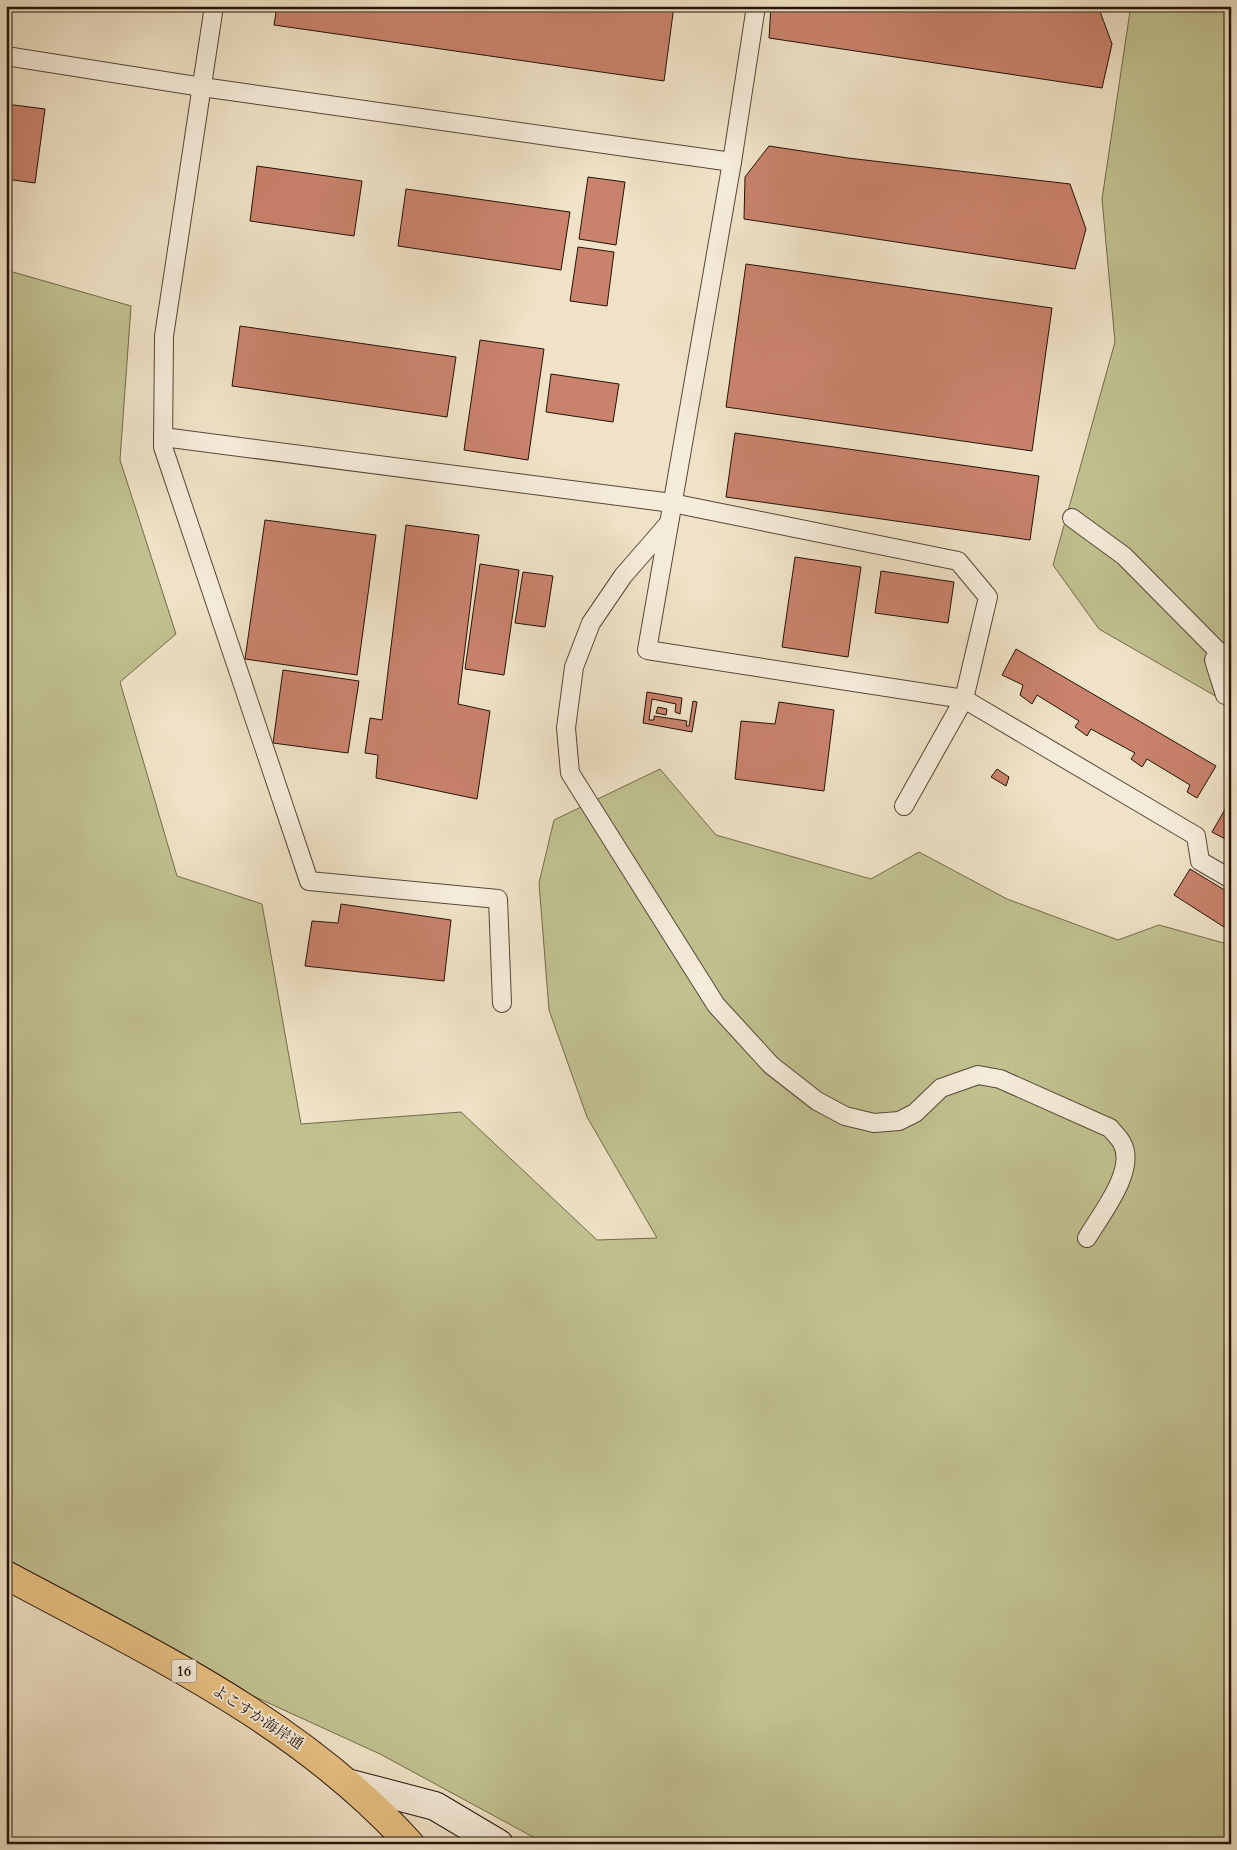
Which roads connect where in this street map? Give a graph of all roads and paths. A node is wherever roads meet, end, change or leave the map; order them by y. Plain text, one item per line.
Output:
1 (214, 6) edge
2 (756, 6) edge
3 (6, 56) edge
4 (202, 86) junction
5 (732, 162) junction
6 (163, 437) junction
7 (672, 503) junction
8 (1072, 518) dead end
9 (669, 523) junction
10 (1224, 654) edge
11 (1225, 695) dead end
12 (964, 699) junction
13 (904, 806) dead end
14 (1231, 879) edge
15 (502, 1004) dead end
16 (1087, 1238) dead end
17 (6, 1575) edge
18 (351, 1784) junction
19 (410, 1844) edge
20 (499, 1844) edge

1 - 4 lane
2 - 5 lane
3 - 4 lane
4 - 5 lane
4 - 6 lane
5 - 7 lane
6 - 7 lane
6 - 15 lane
7 - 9 lane
7 - 12 lane
8 - 10 lane
9 - 12 lane
9 - 16 lane
10 - 11 lane
12 - 13 lane
12 - 14 lane
17 - 18 highway, よこすか海岸通 / 16
18 - 19 highway, よこすか海岸通 / 16
18 - 20 main road

